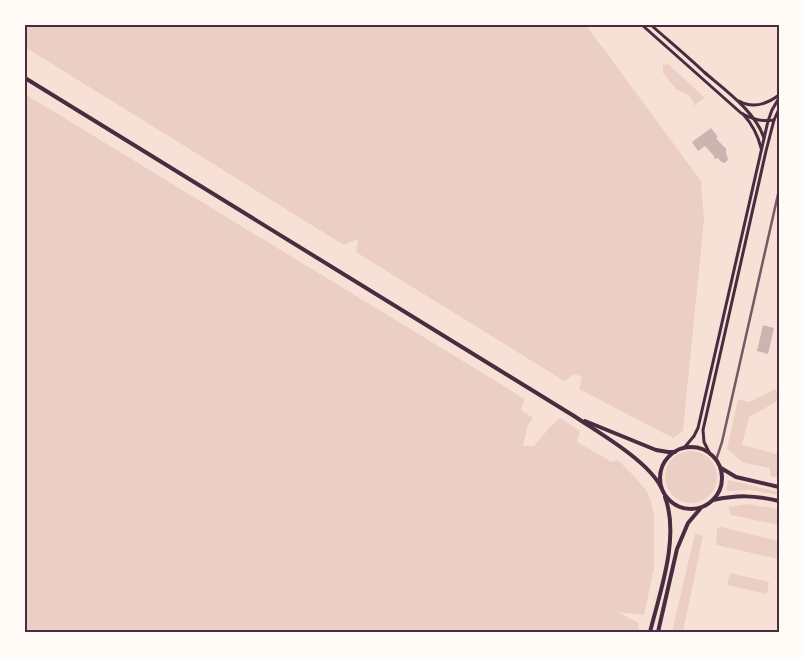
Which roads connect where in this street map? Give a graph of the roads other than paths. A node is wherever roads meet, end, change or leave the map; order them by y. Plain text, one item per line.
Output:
1 (643, 25) edge
2 (651, 25) edge
3 (25, 78) edge
4 (718, 84) junction
5 (714, 88) junction
6 (728, 92) junction
7 (724, 96) junction
8 (779, 97) edge
9 (736, 100) junction
10 (779, 109) edge
11 (741, 113) junction
12 (753, 119) junction
13 (774, 120) junction
14 (768, 121) junction
15 (764, 139) junction
16 (761, 151) junction
17 (766, 151) junction
18 (779, 190) edge
19 (574, 416) junction
20 (684, 448) junction
21 (674, 452) junction
22 (710, 454) junction
23 (716, 460) junction
24 (721, 468) junction
25 (661, 487) junction
26 (779, 487) edge
27 (664, 493) junction
28 (713, 500) junction
29 (779, 501) edge
30 (700, 509) junction
31 (650, 632) edge
32 (658, 632) edge

1 - 5 main road
2 - 4 main road
3 - 19 main road
4 - 5 main road
4 - 6 main road
5 - 7 main road
6 - 7 main road
6 - 9 main road
7 - 11 main road
8 - 9 main road
8 - 14 main road
9 - 12 main road
10 - 13 main road
11 - 12 main road
11 - 16 main road
12 - 14 main road
12 - 15 main road
13 - 14 main road
13 - 17 main road
14 - 15 main road
15 - 16 main road
15 - 17 main road
16 - 20 main road
17 - 22 main road
18 - 23 street
19 - 21 main road
19 - 25 main road
20 - 21 main road
20 - 22 main road
21 - 25 main road
22 - 23 main road
23 - 24 main road
24 - 26 main road
24 - 28 main road
25 - 27 main road
27 - 30 main road
27 - 31 main road
28 - 29 main road
28 - 30 main road
30 - 32 main road

